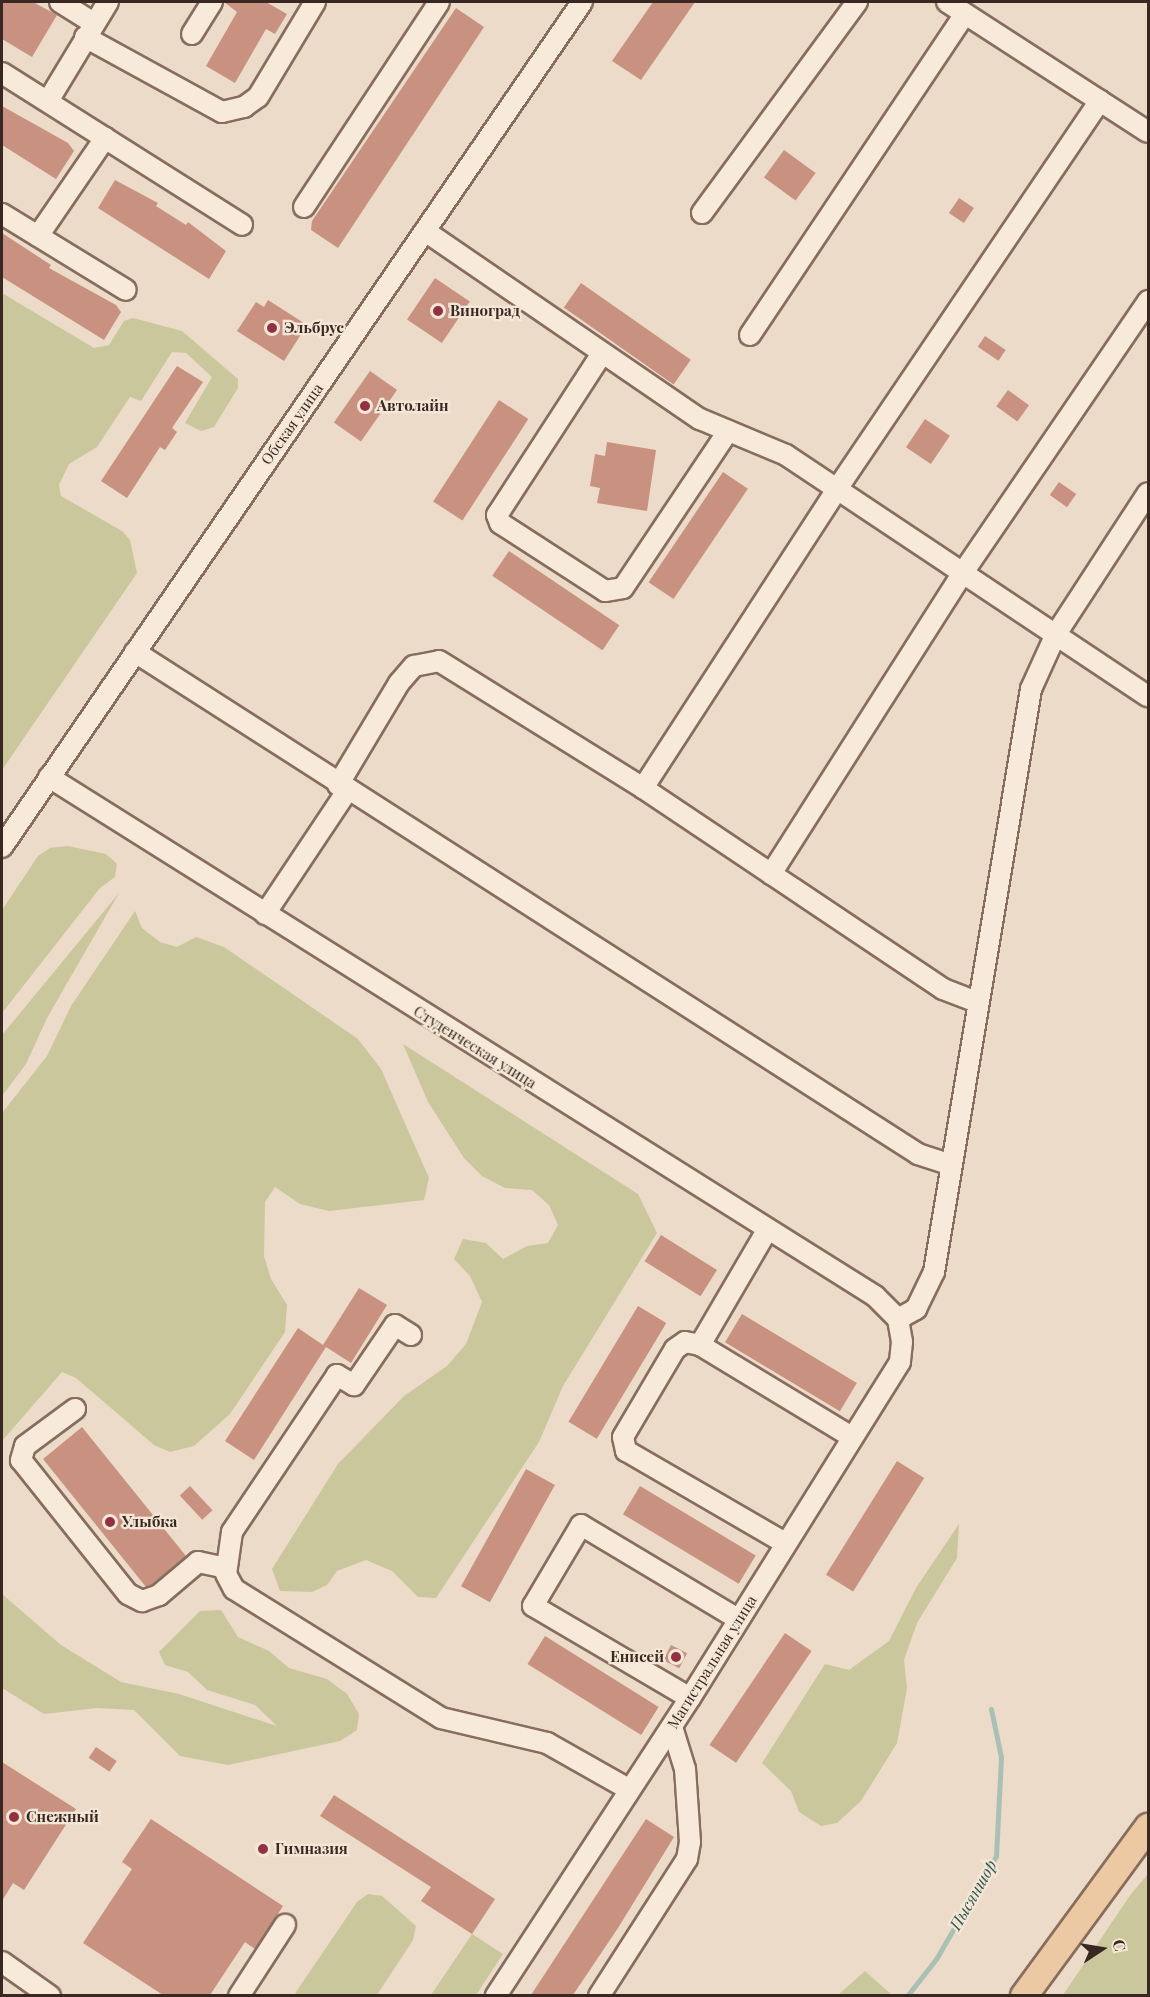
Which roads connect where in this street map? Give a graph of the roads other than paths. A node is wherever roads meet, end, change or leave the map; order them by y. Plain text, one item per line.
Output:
1 (60, 2) edge
2 (108, 2) edge
3 (212, 2) edge
4 (312, 2) edge
5 (439, 2) edge
6 (582, 2) edge
7 (857, 2) edge
8 (947, 2) edge
9 (965, 14) junction
10 (89, 30) junction
11 (192, 34) dead end
12 (2, 73) edge
13 (48, 101) junction
14 (1100, 101) junction
15 (1149, 132) edge
16 (105, 138) junction
17 (304, 207) dead end
18 (702, 213) dead end
19 (2, 214) edge
20 (242, 225) dead end
21 (425, 231) junction
22 (38, 236) junction
23 (126, 290) dead end
24 (1149, 301) edge
25 (750, 335) dead end
26 (601, 355) junction
27 (728, 430) junction
28 (837, 489) junction
29 (1149, 493) edge
30 (964, 572) junction
31 (1056, 634) junction
32 (135, 652) junction
33 (1149, 696) edge
34 (49, 777) junction
35 (342, 788) junction
36 (643, 789) junction
37 (2, 847) edge
38 (771, 874) junction
39 (264, 914) junction
40 (977, 1002) junction
41 (951, 1165) junction
42 (766, 1232) junction
43 (898, 1319) junction
44 (411, 1335) dead end
45 (700, 1345) junction
46 (75, 1409) dead end
47 (852, 1437) junction
48 (785, 1543) junction
49 (226, 1568) junction
50 (738, 1619) junction
51 (690, 1698) junction
52 (672, 1727) junction
53 (630, 1790) junction
54 (1149, 1827) edge
55 (285, 1925) dead end
56 (2, 1962) edge
57 (50, 1995) edge
58 (239, 1995) edge
59 (496, 1995) edge
60 (599, 1995) edge
61 (1024, 1995) edge

1 - 10 street
2 - 10 street
3 - 11 street
4 - 10 street
5 - 17 street
6 - 21 street, Обская улица
7 - 18 street
8 - 9 street
9 - 14 street
9 - 25 street
10 - 13 street
12 - 13 street
13 - 16 street
14 - 15 street
14 - 28 street
16 - 20 street
16 - 22 street
19 - 22 street
21 - 26 street
21 - 32 street, Обская улица
22 - 23 street
24 - 30 street
26 - 27 street
26 - 27 street
27 - 28 street
28 - 30 street
28 - 36 street
29 - 31 street
30 - 31 street
30 - 38 street
31 - 33 street
31 - 40 street
32 - 34 street, Обская улица
32 - 35 street
34 - 37 street, Обская улица
34 - 39 street, Студенческая улица
35 - 36 street
35 - 39 street
35 - 41 street
36 - 38 street
38 - 40 street
39 - 42 street, Студенческая улица
40 - 41 street
41 - 43 street
42 - 43 street, Студенческая улица
42 - 45 street
43 - 47 street, Магистральная улица
44 - 49 street
45 - 47 street
45 - 48 street
46 - 49 street
47 - 48 street, Магистральная улица
48 - 50 street, Магистральная улица
49 - 53 street
50 - 51 street, Магистральная улица
50 - 51 street
51 - 52 street, Магистральная улица
52 - 53 street, Магистральная улица
52 - 60 street
53 - 59 street, Магистральная улица
54 - 61 main road
55 - 58 street
56 - 57 street

